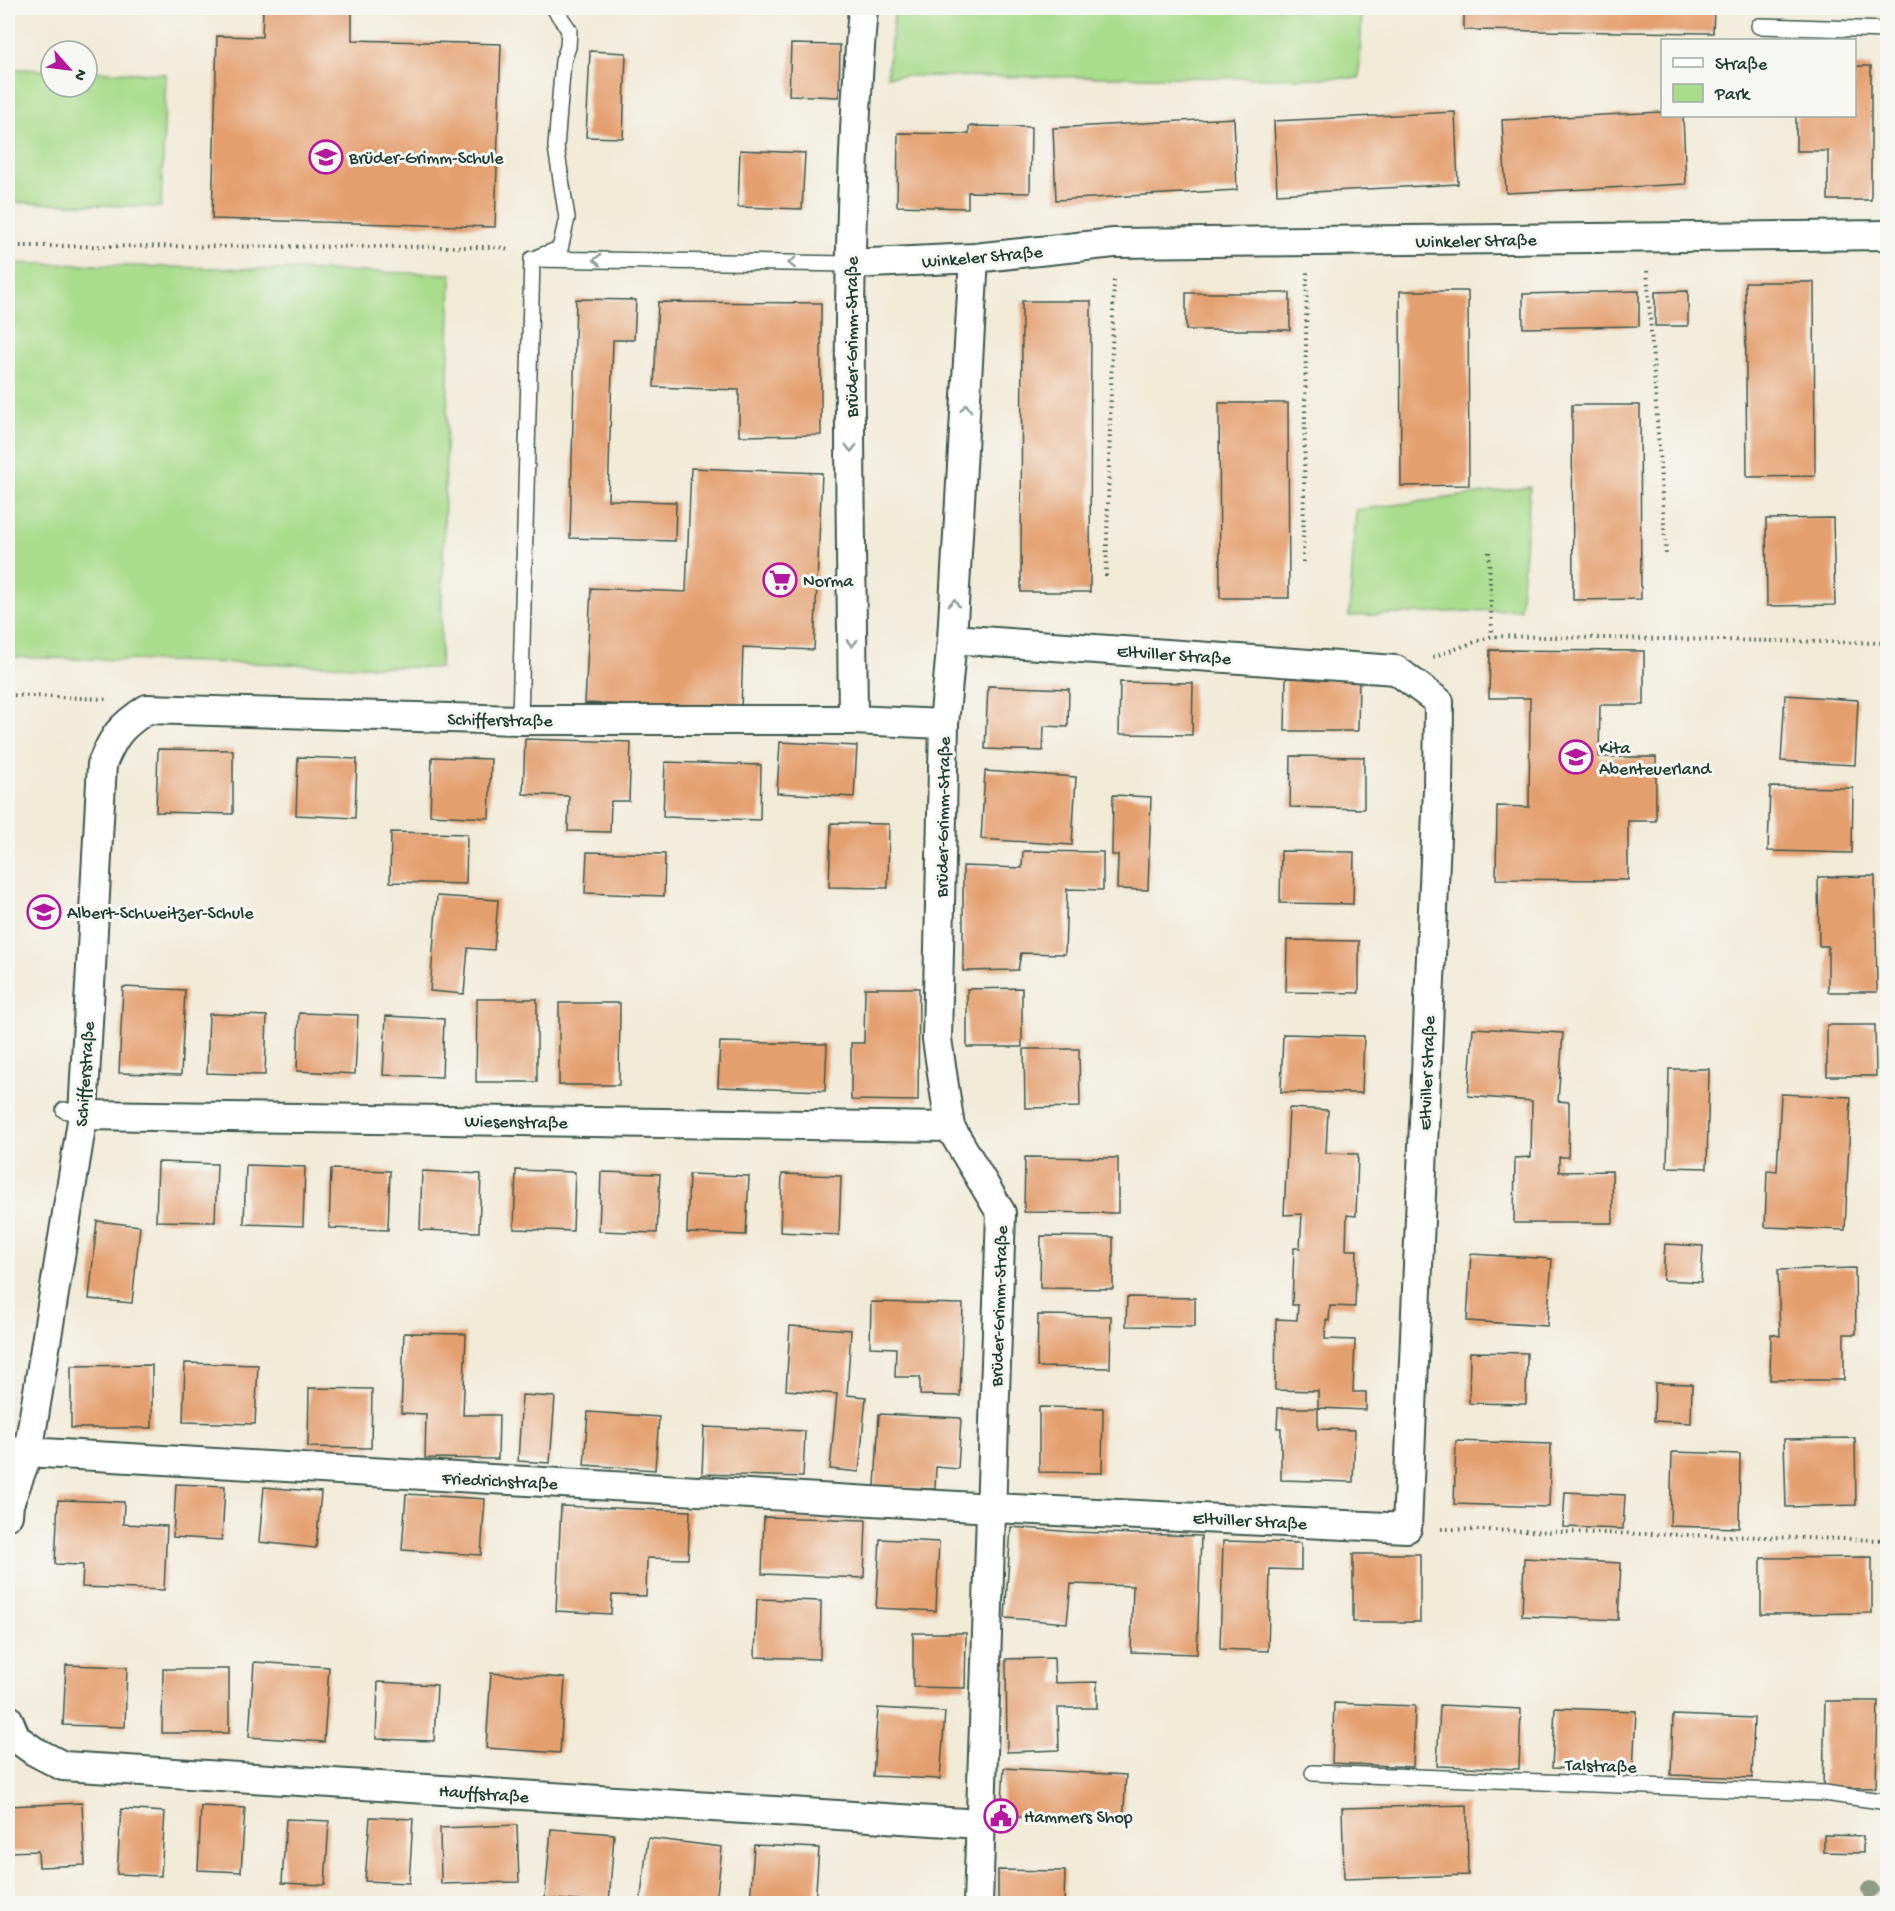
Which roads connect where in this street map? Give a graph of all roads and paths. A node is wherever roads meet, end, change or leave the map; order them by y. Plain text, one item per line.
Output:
1 (554, 8) edge
2 (863, 8) edge
3 (1759, 26) dead end
4 (1887, 30) edge
5 (1887, 235) edge
6 (1645, 238) junction
7 (1307, 241) junction
8 (1114, 243) junction
9 (8, 246) edge
10 (974, 258) junction
11 (532, 259) junction
12 (850, 264) junction
13 (1489, 552) dead end
14 (1666, 554) dead end
15 (1303, 562) dead end
16 (1106, 576) dead end
17 (1492, 636) junction
18 (952, 639) junction
19 (1887, 643) edge
20 (1396, 670) junction
21 (8, 695) edge
22 (147, 709) junction
23 (520, 720) junction
24 (853, 720) junction
25 (944, 724) junction
26 (73, 1113) junction
27 (950, 1127) junction
28 (18, 1452) edge
29 (992, 1508) junction
30 (8, 1515) edge
31 (1407, 1528) junction
32 (1887, 1540) edge
33 (8, 1719) edge
34 (1313, 1773) dead end
35 (1887, 1802) edge
36 (980, 1824) junction
37 (978, 1904) edge

1 - 11 lane
2 - 12 street, Brüder-Grimm-Straße
3 - 4 lane
5 - 6 street, Winkeler Straße
6 - 7 street, Winkeler Straße
6 - 14 path
7 - 8 street, Winkeler Straße
7 - 15 path
8 - 10 street, Winkeler Straße
8 - 16 path
9 - 11 path
10 - 12 street, Winkeler Straße
18 -> 10 street, Brüder-Grimm-Straße
12 -> 11 lane
11 - 23 lane
12 -> 24 street, Brüder-Grimm-Straße
13 - 17 path
17 - 19 path
17 - 20 path
18 - 20 street, Eltviller Straße
18 - 25 street, Brüder-Grimm-Straße
20 - 31 street, Eltviller Straße
21 - 22 path
22 - 23 street, Schifferstraße
22 - 26 street, Schifferstraße
23 - 24 street, Schifferstraße
24 - 25 street, Brüder-Grimm-Straße
25 - 27 street, Brüder-Grimm-Straße
26 - 27 street, Wiesenstraße
26 - 28 street, Schifferstraße
27 - 29 street, Brüder-Grimm-Straße
28 - 29 street, Friedrichstraße
28 - 30 street, Schifferstraße
29 - 31 street, Eltviller Straße
29 - 36 street, Brüder-Grimm-Straße
31 - 32 path
33 - 36 street, Hauffstraße
34 - 35 lane, Talstraße
36 - 37 street, Brüder-Grimm-Straße

